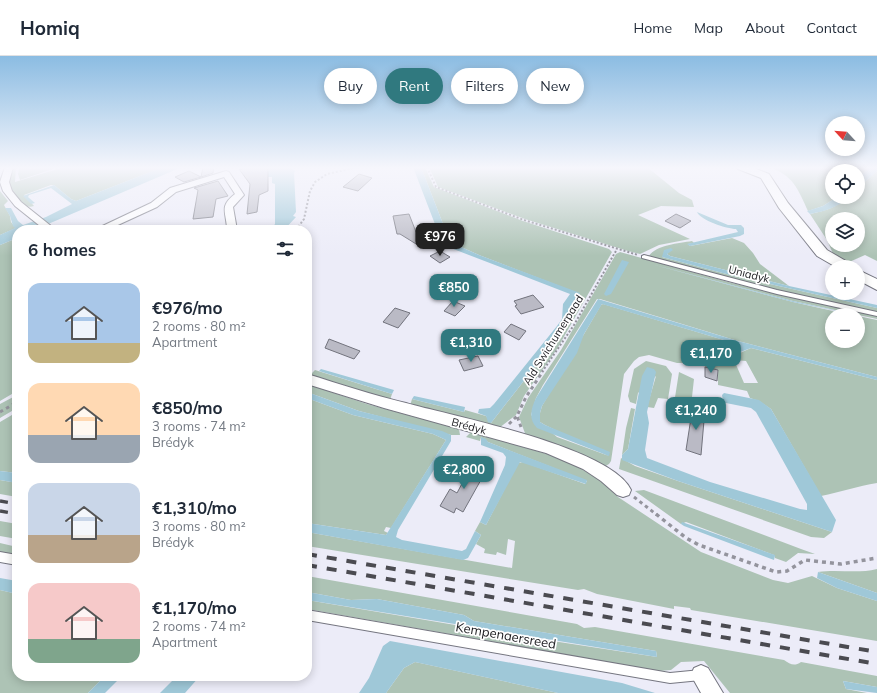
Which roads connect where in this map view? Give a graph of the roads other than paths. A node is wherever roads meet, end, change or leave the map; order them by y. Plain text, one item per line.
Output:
1 (11, 197) edge
2 (164, 197) edge
3 (238, 197) edge
4 (778, 197) edge
5 (44, 225) edge
6 (110, 225) edge
7 (231, 225) edge
8 (644, 257) road end
9 (834, 260) edge
10 (865, 278) edge
11 (877, 285) edge
12 (877, 314) edge
13 (312, 381) edge
14 (624, 490) road end
15 (0, 557) edge
16 (12, 559) edge
17 (312, 616) edge
18 (701, 675) joint
19 (713, 693) edge

1 - 5 street
2 - 6 street
3 - 7 street
4 - 9 street
8 - 12 lane, Uniadyk
10 - 11 street
13 - 14 street, Brédyk
15 - 16 lane
17 - 18 lane, Kempenaersreed
18 - 19 street

